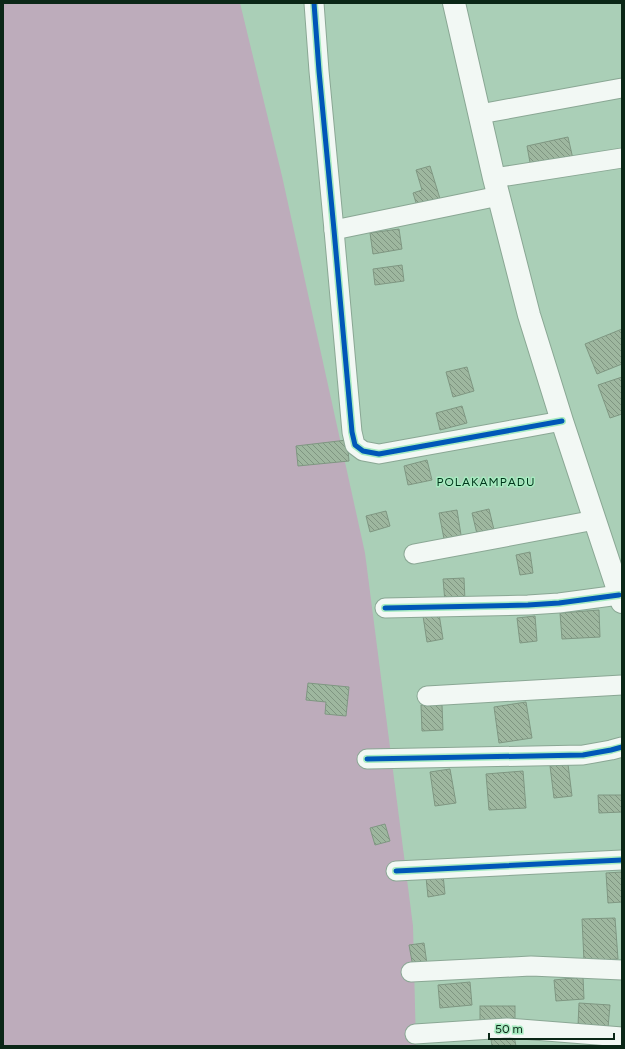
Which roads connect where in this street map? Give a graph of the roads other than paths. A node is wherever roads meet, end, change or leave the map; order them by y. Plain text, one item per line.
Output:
1 (314, 3) edge
2 (454, 3) edge
3 (622, 88) edge
4 (480, 114) junction
5 (622, 158) edge
6 (497, 187) junction
7 (334, 230) junction
8 (562, 421) junction
9 (595, 520) junction
10 (414, 554) dead end
11 (621, 598) edge
12 (385, 608) dead end
13 (622, 685) edge
14 (427, 696) dead end
15 (622, 747) edge
16 (367, 759) dead end
17 (622, 860) edge
18 (396, 871) dead end
19 (622, 970) edge
20 (411, 972) dead end
21 (415, 1034) dead end
22 (622, 1036) edge

1 - 7 street
2 - 4 main road
3 - 4 street
4 - 6 main road
5 - 6 street
6 - 7 street
6 - 8 main road
7 - 8 street
8 - 9 main road
9 - 10 street
9 - 11 main road
11 - 12 street
13 - 14 street
15 - 16 street
17 - 18 street
19 - 20 street
21 - 22 street

